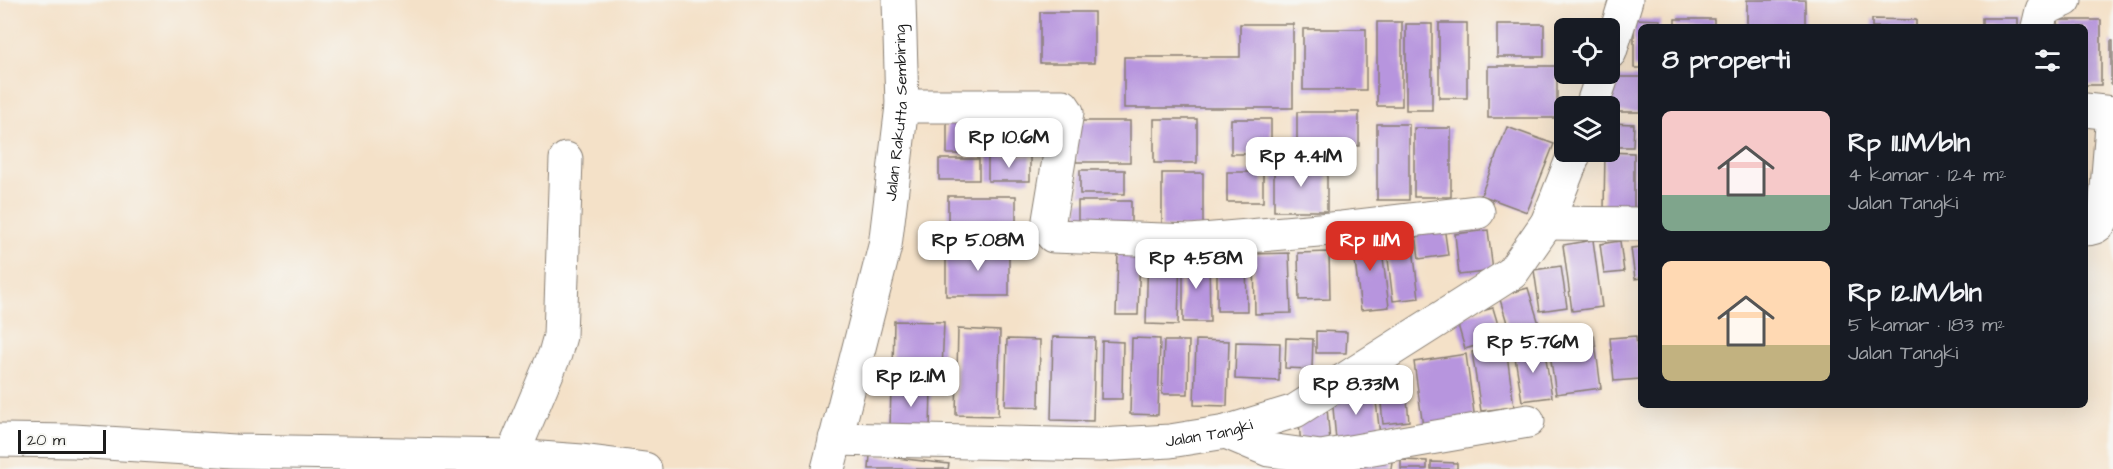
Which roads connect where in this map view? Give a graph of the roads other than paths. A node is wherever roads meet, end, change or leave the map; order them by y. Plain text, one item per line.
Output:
1 (899, 0) edge
2 (1626, 0) edge
3 (2065, 0) edge
4 (1620, 20) edge
5 (2039, 24) edge
6 (902, 106) junction
7 (2088, 110) edge
8 (2113, 113) edge
9 (566, 159) dead end
10 (1571, 162) edge
11 (1478, 212) dead end
12 (1547, 223) junction
13 (1638, 224) edge
14 (2088, 229) edge
15 (1528, 422) dead end
16 (1226, 432) junction
17 (0, 440) edge
18 (832, 454) edge
19 (512, 456) junction
20 (645, 469) edge

1 - 6 street, Jalan Rakutta Sembiring
2 - 4 street
3 - 5 street
6 - 11 street
6 - 18 street, Jalan Rakutta Sembiring
7 - 8 street
8 - 14 street
9 - 19 street
10 - 12 street, Jalan Tangki
12 - 13 street
12 - 16 street, Jalan Tangki
15 - 16 street
16 - 18 street, Jalan Tangki
17 - 19 street
19 - 20 street

